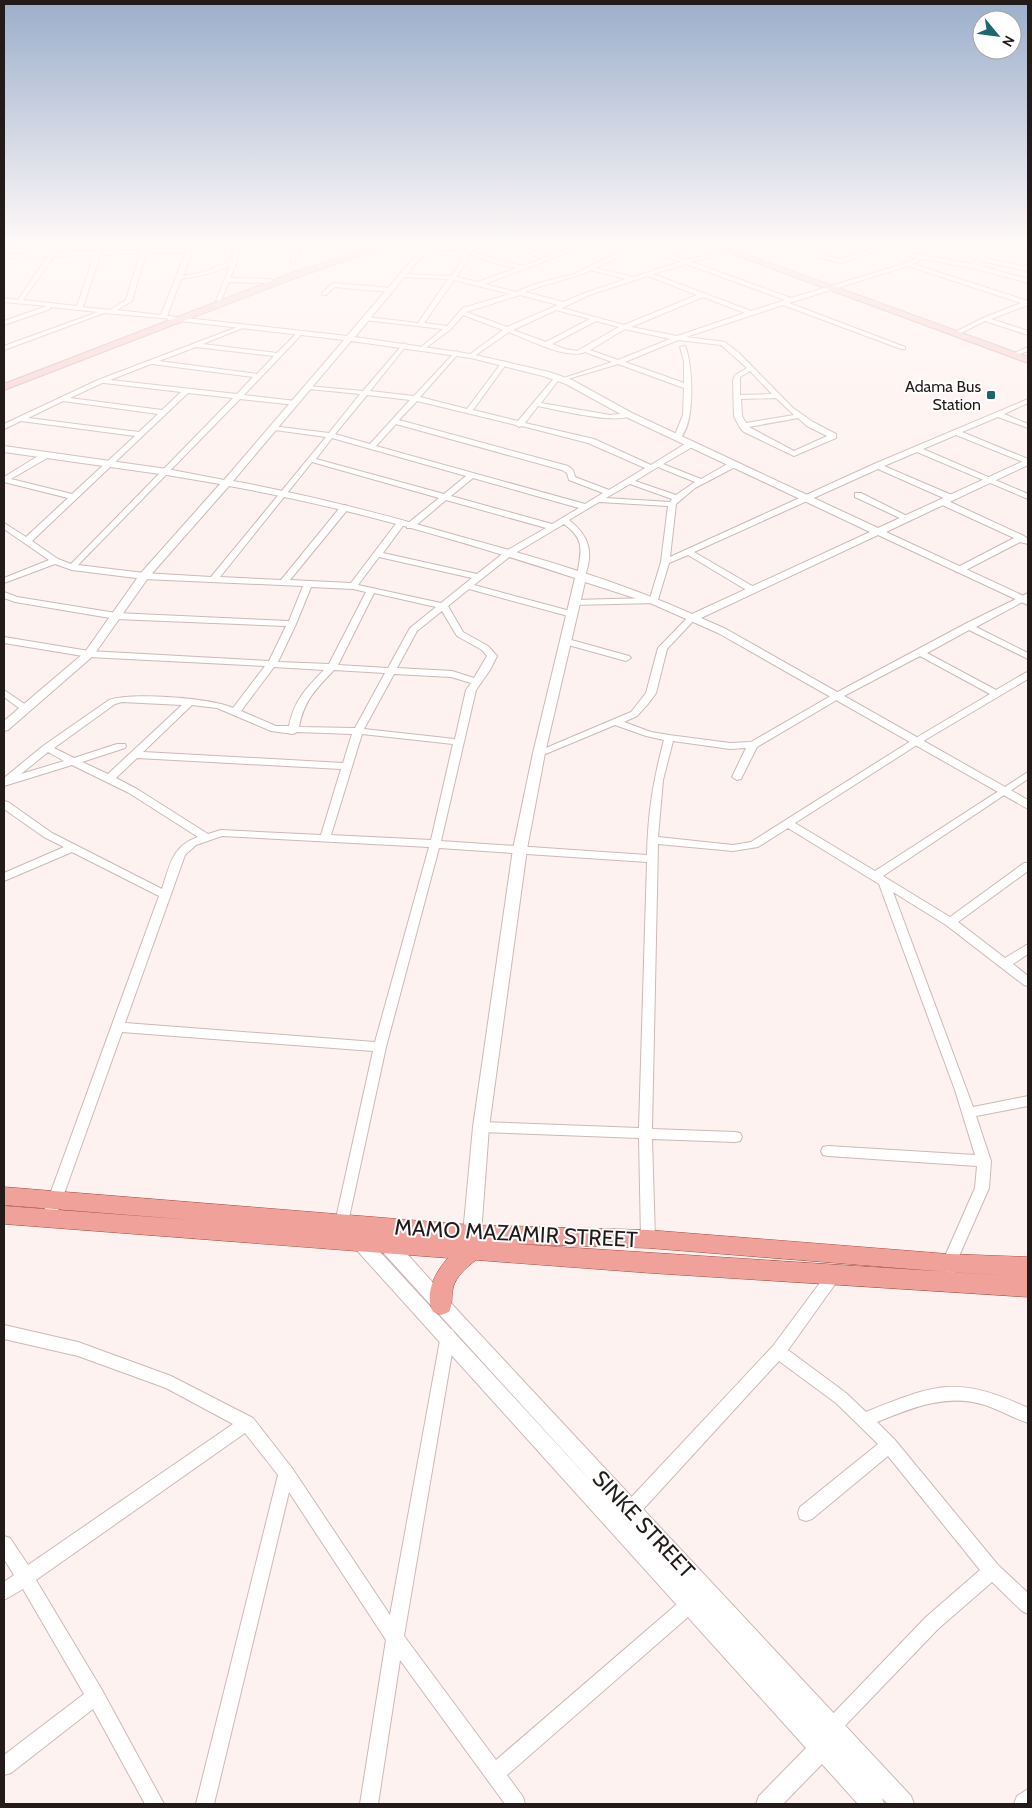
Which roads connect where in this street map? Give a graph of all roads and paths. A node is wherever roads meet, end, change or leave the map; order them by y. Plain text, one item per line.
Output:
1 (66, 326) edge
2 (150, 326) edge
3 (152, 326) edge
4 (237, 326) edge
5 (361, 326) edge
6 (438, 326) edge
7 (502, 326) edge
8 (515, 326) edge
9 (581, 326) edge
10 (713, 326) edge
11 (846, 326) edge
12 (934, 326) edge
13 (970, 326) edge
14 (1008, 326) edge
15 (242, 327) junction
16 (624, 327) joint
17 (450, 328) joint
18 (509, 329) junction
19 (1028, 333) edge
20 (299, 334) junction
21 (955, 334) junction
22 (677, 338) junction
23 (349, 340) junction
24 (194, 344) junction
25 (546, 344) junction
26 (404, 345) junction
27 (682, 347) dead end
28 (4, 348) edge
29 (423, 348) junction
30 (903, 348) dead end
31 (1028, 349) edge
32 (585, 350) junction
33 (456, 353) junction
34 (279, 355) junction
35 (1013, 355) junction
36 (471, 356) junction
37 (1028, 360) edge
38 (150, 362) junction
39 (618, 362) junction
40 (504, 363) junction
41 (751, 368) junction
42 (259, 376) junction
43 (560, 379) junction
44 (100, 380) junction
45 (4, 381) edge
46 (4, 387) edge
47 (309, 387) junction
48 (687, 387) junction
49 (186, 391) junction
50 (367, 392) junction
51 (777, 396) junction
52 (238, 397) junction
53 (737, 397) junction
54 (415, 398) junction
55 (58, 399) junction
56 (1027, 402) edge
57 (296, 403) junction
58 (536, 404) junction
59 (162, 412) junction
60 (469, 412) junction
61 (998, 414) junction
62 (629, 415) junction
63 (800, 416) junction
64 (18, 419) junction
65 (394, 421) junction
66 (519, 425) junction
67 (743, 426) junction
68 (1028, 426) edge
69 (4, 427) edge
70 (275, 428) junction
71 (955, 432) junction
72 (138, 434) junction
73 (331, 435) junction
74 (678, 438) junction
75 (691, 444) junction
76 (372, 446) junction
77 (4, 449) edge
78 (916, 449) junction
79 (46, 455) junction
80 (312, 460) junction
81 (1028, 462) edge
82 (108, 464) junction
83 (734, 464) junction
84 (654, 466) junction
85 (877, 466) junction
86 (167, 472) junction
87 (473, 474) junction
88 (4, 480) edge
89 (990, 480) junction
90 (629, 481) junction
91 (227, 482) junction
92 (702, 482) junction
93 (283, 493) junction
94 (610, 493) junction
95 (858, 495) dead end
96 (445, 496) junction
97 (74, 497) junction
98 (1028, 497) edge
99 (805, 498) junction
100 (597, 500) junction
101 (947, 500) junction
102 (674, 501) junction
103 (346, 507) junction
104 (586, 507) junction
105 (907, 518) junction
106 (564, 520) junction
107 (406, 524) junction
108 (4, 525) edge
109 (553, 527) junction
110 (877, 532) junction
111 (1025, 540) edge
112 (27, 541) junction
113 (687, 552) junction
114 (509, 553) junction
115 (377, 554) junction
116 (55, 560) junction
117 (665, 562) junction
118 (72, 567) junction
119 (959, 570) junction
120 (144, 576) junction
121 (581, 576) junction
122 (478, 577) junction
123 (213, 580) junction
124 (4, 581) edge
125 (283, 583) junction
126 (308, 584) junction
127 (353, 586) junction
128 (466, 586) junction
129 (372, 589) junction
130 (751, 589) junction
131 (4, 595) edge
132 (1026, 599) edge
133 (654, 601) junction
134 (443, 606) junction
135 (572, 608) junction
136 (116, 616) junction
137 (693, 617) junction
138 (292, 624) junction
139 (968, 626) junction
140 (4, 640) edge
141 (564, 641) junction
142 (919, 652) junction
143 (89, 654) junction
144 (1028, 656) edge
145 (626, 658) dead end
146 (272, 664) junction
147 (332, 667) junction
148 (390, 672) junction
149 (1028, 675) edge
150 (476, 682) junction
151 (4, 693) edge
152 (997, 694) junction
153 (837, 696) junction
154 (190, 702) junction
155 (26, 709) junction
156 (235, 712) junction
157 (615, 722) junction
158 (4, 727) edge
159 (293, 730) junction
160 (358, 731) junction
161 (669, 738) junction
162 (917, 741) junction
163 (459, 742) junction
164 (753, 745) junction
165 (121, 746) dead end
166 (48, 748) junction
167 (539, 754) junction
168 (134, 755) junction
169 (74, 761) junction
170 (347, 766) junction
171 (1028, 775) edge
172 (737, 777) dead end
173 (109, 779) junction
174 (4, 783) edge
175 (1003, 791) junction
176 (4, 804) edge
177 (1028, 805) edge
178 (787, 823) junction
179 (205, 837) junction
180 (325, 838) junction
181 (652, 840) junction
182 (435, 844) junction
183 (72, 848) junction
184 (520, 850) junction
185 (652, 859) junction
186 (1028, 866) edge
187 (4, 877) edge
188 (879, 880) junction
189 (165, 895) junction
190 (950, 922) junction
191 (1028, 948) edge
192 (1005, 964) junction
193 (1028, 982) edge
194 (117, 1027) junction
195 (380, 1047) junction
196 (1028, 1101) edge
197 (967, 1113) junction
198 (481, 1127) junction
199 (645, 1134) junction
200 (735, 1137) dead end
201 (828, 1151) dead end
202 (984, 1161) junction
203 (4, 1196) edge
204 (56, 1199) junction
205 (4, 1216) edge
206 (48, 1219) junction
207 (354, 1230) junction
208 (385, 1235) junction
209 (648, 1239) junction
210 (471, 1242) junction
211 (1028, 1267) edge
212 (951, 1273) junction
213 (833, 1276) junction
214 (1028, 1287) edge
215 (447, 1320) junction
216 (4, 1332) edge
217 (778, 1351) junction
218 (1028, 1416) edge
219 (864, 1420) junction
220 (247, 1423) junction
221 (889, 1445) junction
222 (286, 1473) junction
223 (631, 1510) junction
224 (806, 1513) dead end
225 (4, 1544) edge
226 (992, 1571) junction
227 (26, 1577) junction
228 (4, 1592) edge
229 (690, 1604) junction
230 (1028, 1605) edge
231 (394, 1638) junction
232 (96, 1696) junction
233 (832, 1727) junction
234 (822, 1748) junction
235 (4, 1766) edge
236 (494, 1774) junction
237 (1028, 1801) edge
238 (156, 1804) edge
239 (206, 1804) edge
240 (369, 1804) edge
241 (516, 1804) edge
242 (767, 1804) edge
243 (873, 1804) edge
244 (903, 1804) edge
245 (1025, 1804) edge

1 - 28 street
2 - 45 main road
3 - 46 main road
4 - 15 street
5 - 23 street
6 - 17 street
7 - 18 street
8 - 18 street
9 - 25 street
10 - 22 street
11 - 30 street
12 - 21 main road
13 - 21 street
14 - 19 street
15 - 20 street
15 - 24 street
16 - 22 street
16 - 32 street
17 - 29 street
18 - 25 street
18 - 36 street
20 - 23 street
20 - 34 street
21 - 35 main road
22 - 39 street
22 - 41 street
23 - 26 street
23 - 47 street
24 - 34 street
24 - 38 street
25 - 32 street
26 - 29 street
26 - 50 street
27 - 48 street
29 - 33 street
31 - 35 street
32 - 39 street
33 - 36 street
33 - 54 street
34 - 42 street
35 - 37 main road
36 - 40 street
38 - 42 street
38 - 44 street
39 - 43 street
39 - 48 street
40 - 43 street
40 - 60 street
41 - 51 street
41 - 53 street
42 - 52 street
43 - 58 street
43 - 62 street
44 - 49 street
44 - 55 street
47 - 50 street
47 - 57 street
48 - 74 street
49 - 52 street
49 - 59 street
50 - 54 street
50 - 73 street
51 - 53 street
51 - 63 street
52 - 57 street
52 - 86 street
53 - 67 street
54 - 60 street
54 - 65 street
55 - 59 street
55 - 64 street
56 - 61 street
57 - 70 street
58 - 62 street
58 - 66 street
59 - 72 street
60 - 66 street
61 - 68 street
61 - 71 street
62 - 74 street
63 - 67 street
63 - 67 street
64 - 69 street
64 - 72 street
65 - 76 street
65 - 94 street
66 - 84 street
70 - 73 street
70 - 91 street
71 - 78 street
71 - 81 street
72 - 82 street
73 - 76 street
73 - 80 street
74 - 75 street
75 - 83 street
75 - 84 street
76 - 87 street
77 - 79 street
78 - 85 street
78 - 89 street
79 - 82 street
79 - 88 street
80 - 93 street
80 - 96 street
81 - 89 street
82 - 86 street
82 - 97 street
83 - 92 street
83 - 99 street
84 - 90 street
84 - 92 street
85 - 99 street
85 - 101 street
86 - 91 street
86 - 118 street
87 - 96 street
87 - 104 street
88 - 97 street
89 - 98 street
89 - 101 street
90 - 94 street
90 - 102 street
91 - 93 street
91 - 120 street
92 - 102 street
93 - 103 street
93 - 123 street
94 - 100 street
95 - 105 street
96 - 107 street
96 - 109 street
97 - 112 street
99 - 110 street
99 - 113 street
100 - 102 street
100 - 104 street
101 - 105 street
101 - 111 street
102 - 117 street
103 - 107 street
103 - 125 street
104 - 106 street
105 - 110 street
106 - 109 street
106 - 121 street
107 - 114 street
107 - 115 street
108 - 112 street
109 - 114 street
110 - 119 street
110 - 130 street
111 - 119 street
112 - 116 street
113 - 117 street
113 - 130 street
114 - 121 street
114 - 122 street
115 - 122 street
115 - 127 street
116 - 118 street
116 - 124 street
117 - 133 street
118 - 120 street
119 - 132 street
120 - 123 street
120 - 136 street
121 - 133 street
121 - 135 street
122 - 128 street
123 - 125 street
125 - 126 street
126 - 127 street
126 - 138 street
127 - 129 street
128 - 134 street
128 - 135 street
129 - 134 street
129 - 147 street
130 - 137 street
131 - 136 street
132 - 139 street
133 - 135 street
133 - 137 street
134 - 148 street
134 - 150 street
135 - 141 street
136 - 138 street
136 - 143 street
137 - 153 street
137 - 157 street
138 - 146 street
139 - 142 street
139 - 144 street
140 - 143 street
141 - 145 street
141 - 167 street
142 - 152 street
142 - 153 street
143 - 146 street
143 - 155 street
146 - 147 street
146 - 156 street
147 - 148 street
147 - 159 street
148 - 150 street
148 - 160 street
149 - 152 street
150 - 163 street
151 - 155 street
152 - 162 street
153 - 162 street
153 - 164 street
154 - 156 street
154 - 166 street
154 - 168 street
155 - 158 street
156 - 159 street
157 - 161 street
157 - 167 street
159 - 160 street
160 - 163 street
160 - 170 street
161 - 164 street
161 - 181 street
162 - 175 street
162 - 178 street
163 - 182 street
164 - 172 street
165 - 169 street
166 - 169 street
166 - 174 street
167 - 184 street
168 - 170 street
168 - 173 street
169 - 173 street
169 - 174 street
170 - 180 street
171 - 175 street
173 - 179 street
175 - 177 street
175 - 188 street
176 - 183 street
178 - 181 street
178 - 188 street
179 - 180 street
179 - 189 street
180 - 182 street
181 - 185 street
182 - 184 street
182 - 195 street
183 - 187 street
183 - 189 street
184 - 185 street
184 - 198 street
185 - 199 street
186 - 190 street
188 - 190 street
188 - 197 street
189 - 194 street
190 - 192 street
191 - 192 street
192 - 193 street
194 - 195 street
194 - 204 street
195 - 207 street
196 - 197 street
197 - 202 street
198 - 199 street
198 - 210 street
199 - 200 street
199 - 209 street
201 - 202 street
202 - 212 street
203 - 204 main road, MAMO MAZAMIR STREET
204 - 206 street
204 - 207 main road, MAMO MAZAMIR STREET
205 - 206 main road, MAMO MAZAMIR STREET
206 - 207 main road, MAMO MAZAMIR STREET
207 - 208 main road, MAMO MAZAMIR STREET
207 - 215 street, SINKE STREET
208 - 210 main road, MAMO MAZAMIR STREET
208 - 215 street, SINKE STREET
209 - 210 main road, MAMO MAZAMIR STREET
209 - 212 main road, MAMO MAZAMIR STREET
210 - 213 main road, MAMO MAZAMIR STREET
210 - 215 main road
211 - 212 main road, MAMO MAZAMIR STREET
212 - 213 main road, MAMO MAZAMIR STREET
212 - 214 main road, MAMO MAZAMIR STREET
213 - 217 street
215 - 223 street, SINKE STREET
215 - 229 street, SINKE STREET
215 - 231 street
216 - 220 street
217 - 219 street
217 - 223 street
218 - 219 street
219 - 221 street
220 - 222 street
220 - 227 street
221 - 224 street
221 - 226 street
222 - 231 street
222 - 239 street
223 - 233 street, SINKE STREET
225 - 227 street
226 - 230 street
226 - 233 street
227 - 228 street
227 - 232 street
229 - 234 street, SINKE STREET
229 - 236 street
231 - 236 street
231 - 240 street
232 - 235 street
232 - 238 street
233 - 244 street, SINKE STREET
234 - 242 street
234 - 243 street, SINKE STREET
236 - 241 street
237 - 245 street

